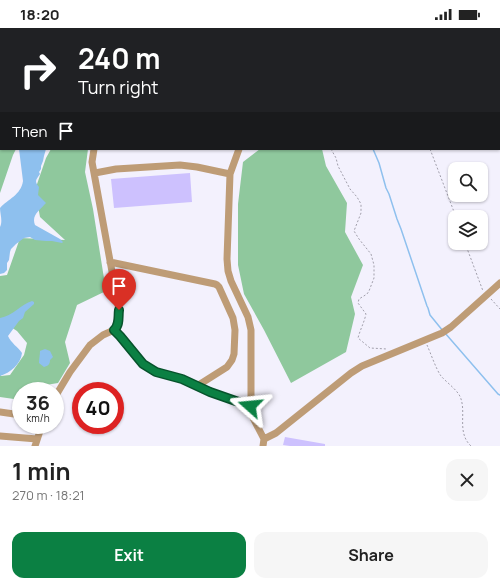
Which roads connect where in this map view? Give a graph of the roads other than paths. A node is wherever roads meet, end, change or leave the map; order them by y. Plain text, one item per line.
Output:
1 (94, 150) edge
2 (239, 150) edge
3 (94, 173) junction
4 (230, 174) junction
5 (110, 262) junction
6 (500, 283) edge
7 (114, 330) junction
8 (64, 382) edge
9 (197, 386) junction
10 (250, 406) junction
11 (0, 412) edge
12 (12, 414) edge
13 (0, 436) edge
14 (36, 443) edge
15 (264, 443) edge

1 - 3 street
2 - 4 street
3 - 4 street
3 - 5 street
4 - 10 street
5 - 7 street
5 - 9 street
6 - 15 street
7 - 8 street
7 - 9 street
9 - 10 street
10 - 15 street
11 - 12 street
13 - 14 street

